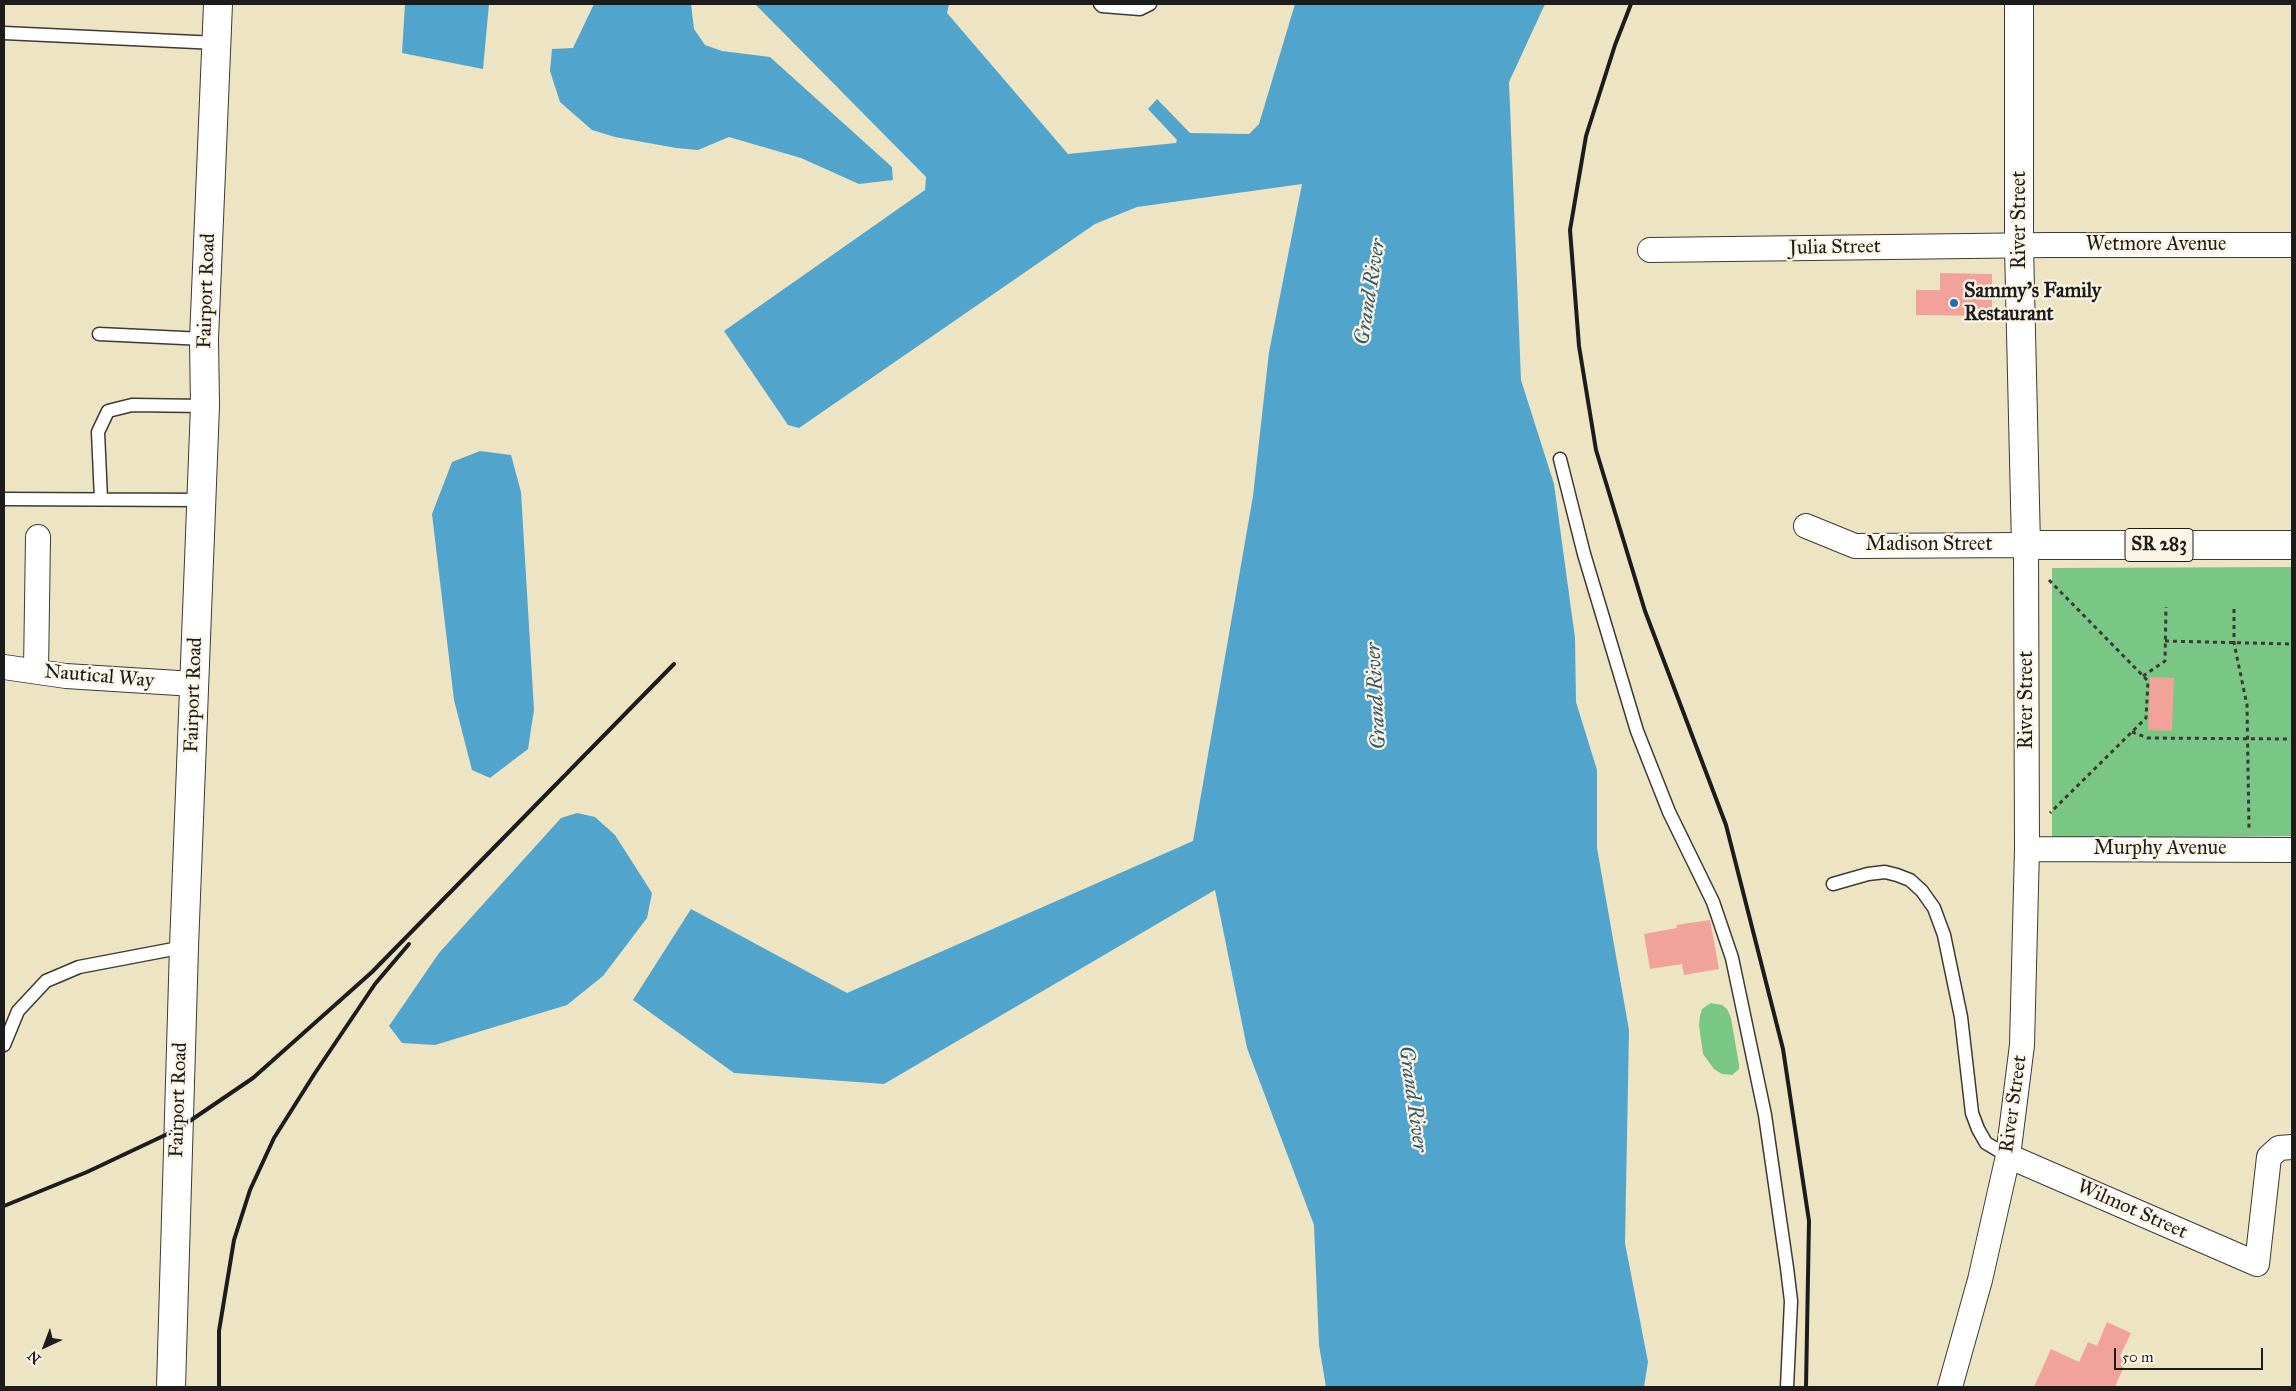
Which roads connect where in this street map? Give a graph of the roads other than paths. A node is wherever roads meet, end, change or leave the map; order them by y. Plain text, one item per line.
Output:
1 (218, 4) edge
2 (1100, 4) edge
3 (1150, 4) edge
4 (2019, 4) edge
5 (4, 33) edge
6 (217, 43) junction
7 (2292, 245) edge
8 (2019, 247) junction
9 (1650, 250) dead end
10 (99, 334) dead end
11 (204, 339) junction
12 (206, 406) junction
13 (1560, 459) dead end
14 (4, 499) edge
15 (100, 499) junction
16 (202, 500) junction
17 (1806, 526) dead end
18 (38, 538) dead end
19 (2026, 545) junction
20 (2292, 545) edge
21 (4, 667) edge
22 (36, 671) junction
23 (194, 684) junction
24 (2028, 849) junction
25 (2292, 850) edge
26 (1833, 884) dead end
27 (184, 947) junction
28 (4, 1045) edge
29 (2292, 1147) edge
30 (2008, 1156) junction
31 (171, 1387) edge
32 (1787, 1387) edge
33 (1950, 1387) edge

1 - 6 street, Fairport Road
2 - 3 lane
4 - 8 street, River Street
5 - 6 lane
6 - 11 street, Fairport Road
7 - 8 street, Wetmore Avenue
8 - 9 street, Julia Street
8 - 19 street, River Street
10 - 11 lane
11 - 12 street, Fairport Road
12 - 15 lane
12 - 16 street, Fairport Road
13 - 32 lane
14 - 15 lane
15 - 16 lane
16 - 23 street, Fairport Road
17 - 19 street, Madison Street
18 - 22 street
19 - 20 street, SR 283
19 - 24 street, River Street
21 - 22 street, Nautical Way
22 - 23 street, Nautical Way
23 - 27 street, Fairport Road
24 - 25 street, Murphy Avenue
24 - 30 street, River Street
26 - 30 lane
27 - 28 lane
27 - 31 street, Fairport Road
29 - 30 street, Wilmot Street
30 - 33 street, River Street

